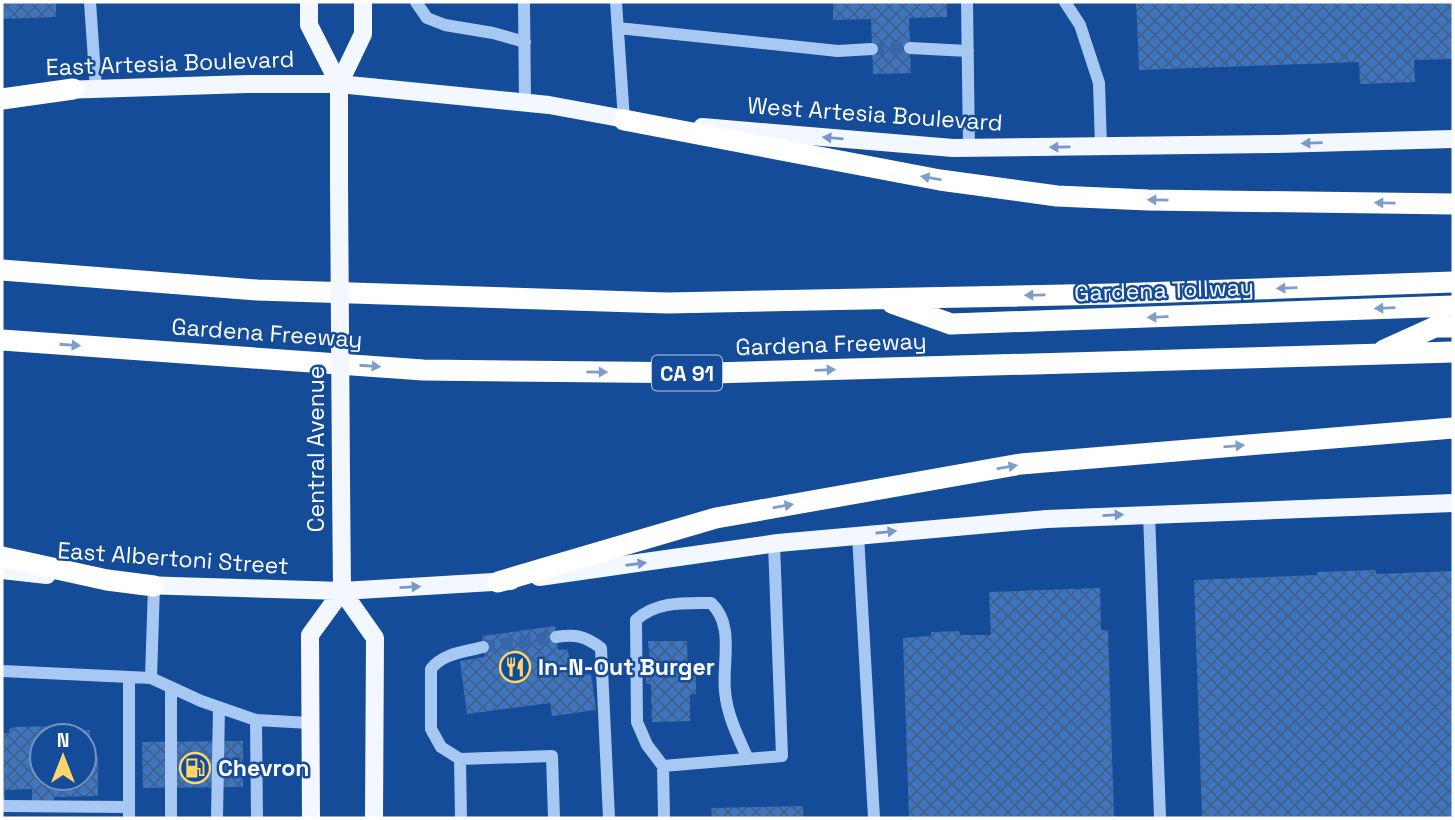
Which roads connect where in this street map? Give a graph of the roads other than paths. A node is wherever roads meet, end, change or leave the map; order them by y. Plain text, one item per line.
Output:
1 (90, 2) edge
2 (309, 2) edge
3 (363, 2) edge
4 (416, 2) edge
5 (524, 2) edge
6 (616, 2) edge
7 (967, 2) edge
8 (1065, 2) edge
9 (618, 29) junction
10 (525, 42) junction
11 (910, 48) tunnel mouth
12 (872, 49) tunnel mouth
13 (968, 51) junction
14 (339, 84) junction
15 (73, 89) junction
16 (96, 89) junction
17 (2, 92) edge
18 (2, 99) edge
19 (525, 103) junction
20 (624, 120) junction
21 (1453, 139) edge
22 (1101, 147) junction
23 (969, 148) junction
24 (1453, 204) edge
25 (2, 270) edge
26 (1453, 282) edge
27 (880, 298) junction
28 (1453, 306) edge
29 (1453, 327) edge
30 (2, 340) edge
31 (1453, 352) edge
32 (1373, 355) junction
33 (1453, 428) edge
34 (1453, 503) edge
35 (1149, 513) junction
36 (858, 535) junction
37 (774, 544) junction
38 (2, 557) edge
39 (2, 570) edge
40 (498, 583) junction
41 (154, 586) junction
42 (342, 592) junction
43 (556, 637) tunnel mouth
44 (483, 647) tunnel mouth
45 (2, 671) edge
46 (129, 678) junction
47 (151, 678) junction
48 (171, 687) junction
49 (219, 708) junction
50 (256, 720) junction
51 (310, 723) junction
52 (460, 759) junction
53 (748, 759) junction
54 (663, 766) junction
55 (2, 806) edge
56 (129, 813) edge
57 (171, 818) edge
58 (218, 818) edge
59 (257, 818) edge
60 (311, 818) edge
61 (374, 818) edge
62 (461, 818) edge
63 (554, 818) edge
64 (609, 818) edge
65 (664, 818) edge
66 (874, 818) edge
67 (1160, 818) edge

1 - 16 lane
2 - 14 main road
3 - 14 main road
4 - 10 lane
5 - 10 lane
6 - 9 lane
7 - 13 lane
8 - 22 lane
9 - 12 lane
9 - 20 lane
10 - 19 lane
11 - 13 lane
13 - 23 lane
14 - 16 main road, East Artesia Boulevard
14 - 19 main road, West Artesia Boulevard
14 - 42 main road, Central Avenue, bridge
15 - 16 main road, East Artesia Boulevard
15 - 17 main road, East Artesia Boulevard
15 - 18 highway
19 - 20 main road, West Artesia Boulevard
23 -> 20 main road, West Artesia Boulevard
24 -> 20 highway
21 -> 22 main road, West Artesia Boulevard
22 -> 23 main road, West Artesia Boulevard
25 - 27 highway, Gardena Freeway
26 -> 27 highway, Gardena Freeway
28 -> 27 highway, Gardena Tollway
29 - 32 highway
30 -> 32 highway, Gardena Freeway / CA 91
31 - 32 highway, Gardena Freeway / CA 91
40 -> 33 highway
34 - 35 main road
36 -> 35 main road
35 - 67 lane
36 - 37 main road
36 - 66 lane
40 -> 37 main road
37 - 53 lane
38 - 41 highway
39 - 41 main road, East Albertoni Street
42 -> 40 main road
41 - 42 main road, East Albertoni Street
41 - 47 lane
42 - 51 main road
42 - 61 main road
43 - 64 lane
44 - 52 lane
45 - 46 lane
46 - 47 lane
46 - 56 lane
47 - 48 lane
48 - 49 lane
48 - 57 lane
49 - 50 lane
49 - 58 lane
50 - 51 lane
50 - 59 lane
51 - 60 main road
52 - 62 lane
52 - 63 lane
53 - 54 lane
53 - 54 lane
54 - 65 lane
55 - 56 lane

